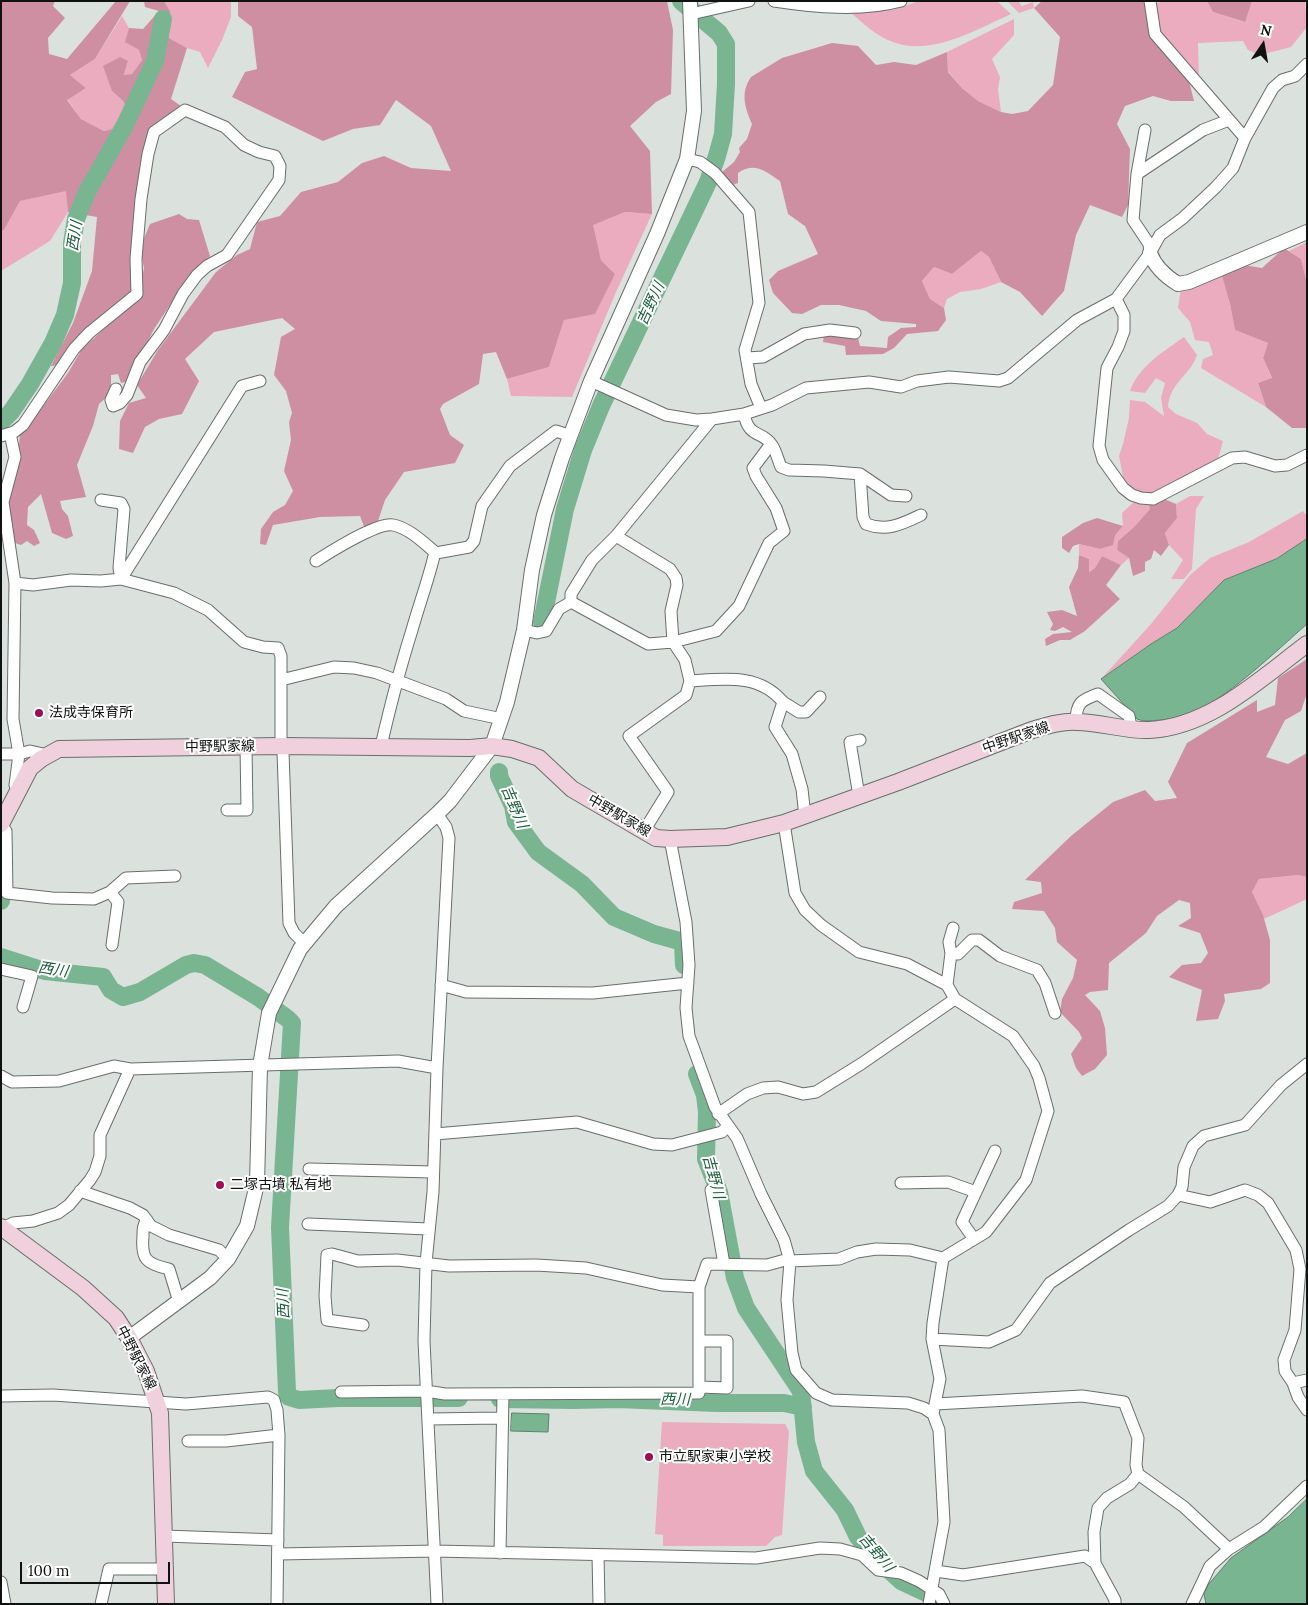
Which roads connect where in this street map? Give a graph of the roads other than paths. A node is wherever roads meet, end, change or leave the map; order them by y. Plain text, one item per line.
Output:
1 (749, 1) edge
2 (774, 1) edge
3 (901, 1) edge
4 (1150, 1) edge
5 (690, 8) edge
6 (1307, 64) edge
7 (1229, 120) junction
8 (1145, 130) dead end
9 (1245, 138) junction
10 (687, 159) junction
11 (1137, 174) junction
12 (1307, 232) edge
13 (1150, 253) junction
14 (1116, 299) junction
15 (855, 333) dead end
16 (747, 358) junction
17 (260, 381) dead end
18 (597, 383) junction
19 (116, 389) dead end
20 (761, 408) junction
21 (744, 414) junction
22 (712, 419) junction
23 (5, 435) edge
24 (571, 436) junction
25 (771, 444) junction
26 (1307, 455) edge
27 (860, 474) junction
28 (906, 496) dead end
29 (101, 500) dead end
30 (921, 516) dead end
31 (616, 536) junction
32 (436, 553) junction
33 (316, 561) dead end
34 (121, 579) junction
35 (15, 583) junction
36 (570, 602) junction
37 (524, 630) junction
38 (673, 642) junction
39 (1307, 644) edge
40 (281, 680) junction
41 (397, 680) junction
42 (690, 680) junction
43 (820, 697) dead end
44 (783, 702) junction
45 (502, 719) junction
46 (1076, 722) junction
47 (1131, 728) junction
48 (860, 740) dead end
49 (246, 746) junction
50 (281, 746) junction
51 (381, 746) junction
52 (492, 746) junction
53 (1, 754) edge
54 (19, 754) junction
55 (48, 755) junction
56 (20, 788) junction
57 (859, 796) junction
58 (227, 810) dead end
59 (437, 814) junction
60 (804, 816) junction
61 (784, 823) junction
62 (1, 825) edge
63 (644, 831) junction
64 (670, 839) junction
65 (175, 876) dead end
66 (110, 892) junction
67 (953, 928) dead end
68 (304, 943) junction
69 (112, 945) dead end
70 (951, 953) junction
71 (1, 969) edge
72 (684, 983) junction
73 (441, 984) junction
74 (947, 985) junction
75 (955, 1000) junction
76 (23, 1007) dead end
77 (1055, 1013) dead end
78 (1307, 1064) edge
79 (260, 1066) junction
80 (437, 1068) junction
81 (130, 1069) junction
82 (1, 1076) edge
83 (718, 1114) junction
84 (728, 1126) junction
85 (435, 1134) junction
86 (995, 1151) dead end
87 (309, 1169) dead end
88 (433, 1172) junction
89 (901, 1183) dead end
90 (711, 1190) dead end
91 (80, 1191) junction
92 (976, 1192) junction
93 (1178, 1195) junction
94 (147, 1220) junction
95 (308, 1224) dead end
96 (2, 1227) edge
97 (429, 1229) junction
98 (974, 1239) junction
99 (943, 1258) junction
100 (228, 1259) junction
101 (790, 1262) junction
102 (426, 1263) junction
103 (724, 1264) junction
104 (698, 1287) junction
105 (179, 1302) junction
106 (363, 1325) dead end
107 (129, 1338) junction
108 (932, 1339) junction
109 (699, 1341) junction
110 (1307, 1380) edge
111 (1294, 1383) junction
112 (699, 1388) junction
113 (426, 1391) junction
114 (341, 1392) dead end
115 (503, 1394) junction
116 (1, 1396) edge
117 (157, 1401) junction
118 (934, 1409) junction
119 (1307, 1410) edge
120 (502, 1414) junction
121 (428, 1419) junction
122 (279, 1436) junction
123 (188, 1441) dead end
124 (1138, 1474) junction
125 (1307, 1486) edge
126 (164, 1536) junction
127 (278, 1540) junction
128 (1229, 1548) junction
129 (435, 1551) junction
130 (500, 1553) junction
131 (278, 1554) junction
132 (598, 1555) junction
133 (1095, 1563) junction
134 (165, 1569) junction
135 (936, 1571) junction
136 (1, 1582) edge
137 (931, 1597) edge
138 (5, 1604) edge
139 (101, 1604) edge
140 (166, 1604) edge
141 (277, 1604) edge
142 (437, 1604) edge
143 (599, 1604) edge
144 (944, 1604) edge
145 (1115, 1604) edge
146 (1192, 1604) edge

1 - 5 street
2 - 3 street
4 - 7 street
5 - 10 street
6 - 9 street
7 - 9 street
7 - 11 street
8 - 11 street
9 - 13 street
10 - 16 street
10 - 18 street
11 - 13 street
12 - 13 street
13 - 14 street
14 - 20 street
14 - 26 street
15 - 16 street
16 - 20 street
17 - 34 street
18 - 22 street
18 - 24 street
19 - 23 street
20 - 21 street
21 - 22 street
21 - 25 street
22 - 31 street
23 - 35 street
24 - 32 street
24 - 37 street
25 - 27 street
25 - 38 street
27 - 28 street
27 - 30 street
29 - 34 street
31 - 36 street
31 - 38 street
32 - 33 street
32 - 41 street
34 - 35 street
34 - 40 street
35 - 54 street
36 - 37 street
36 - 38 street
37 - 45 street
38 - 42 street
39 - 47 main road, 中野駅家線
40 - 41 street
40 - 50 street
41 - 45 street
41 - 51 street
42 - 44 street
42 - 63 street
43 - 44 street
44 - 60 street
45 - 52 street
46 - 47 main road, 中野駅家線
46 - 47 street
46 - 57 main road, 中野駅家線
48 - 57 street
49 - 50 main road, 中野駅家線
49 - 55 main road, 中野駅家線
49 - 58 street
50 - 51 main road, 中野駅家線
50 - 68 street
51 - 52 main road, 中野駅家線
52 - 59 street
52 - 63 main road, 中野駅家線
53 - 54 street
54 - 55 street
54 - 56 street
55 - 56 main road, 中野駅家線
56 - 62 main road, 中野駅家線
57 - 60 main road, 中野駅家線
59 - 68 street
59 - 73 street
60 - 61 main road, 中野駅家線
61 - 64 main road, 中野駅家線
61 - 74 street
62 - 66 street
63 - 64 main road, 中野駅家線
64 - 72 street
65 - 66 street
66 - 69 street
67 - 70 street
68 - 79 street
70 - 74 street
70 - 77 street
71 - 76 street
72 - 73 street
72 - 83 street
73 - 80 street
74 - 75 street
75 - 83 street
75 - 98 street
78 - 93 street
79 - 80 street
79 - 81 street
79 - 100 street
80 - 85 street
81 - 82 street
81 - 91 street
83 - 84 street
84 - 85 street
84 - 101 street
85 - 88 street
86 - 92 street
87 - 88 street
88 - 97 street
89 - 92 street
90 - 103 street
91 - 94 street
91 - 96 street
92 - 98 street
93 - 108 street
93 - 111 street
94 - 100 street
94 - 105 street
95 - 97 street
96 - 107 main road, 中野駅家線
97 - 102 street
98 - 99 street
99 - 101 street
99 - 108 street
100 - 105 street
101 - 103 street
101 - 118 street
102 - 104 street
102 - 106 street
102 - 113 street
103 - 104 street
104 - 109 street
105 - 107 street
107 - 117 main road, 中野駅家線
108 - 118 street
109 - 112 street
109 - 112 street
110 - 111 street
111 - 119 street
112 - 115 street
113 - 114 street
113 - 115 street
113 - 121 street
115 - 120 street
116 - 117 street
117 - 122 street
117 - 126 main road, 中野駅家線
118 - 124 street
118 - 135 street
120 - 121 street
120 - 130 street
121 - 129 street
122 - 123 street
122 - 127 street
124 - 128 street
124 - 133 street
125 - 128 street
126 - 127 street
126 - 134 main road, 中野駅家線
127 - 131 street
128 - 146 street
129 - 130 street
129 - 131 street
129 - 142 street
130 - 132 street
131 - 141 street
132 - 137 street
132 - 143 street
133 - 135 street
133 - 145 street
134 - 139 street
134 - 140 main road, 中野駅家線
135 - 137 street
136 - 138 street
137 - 144 street

